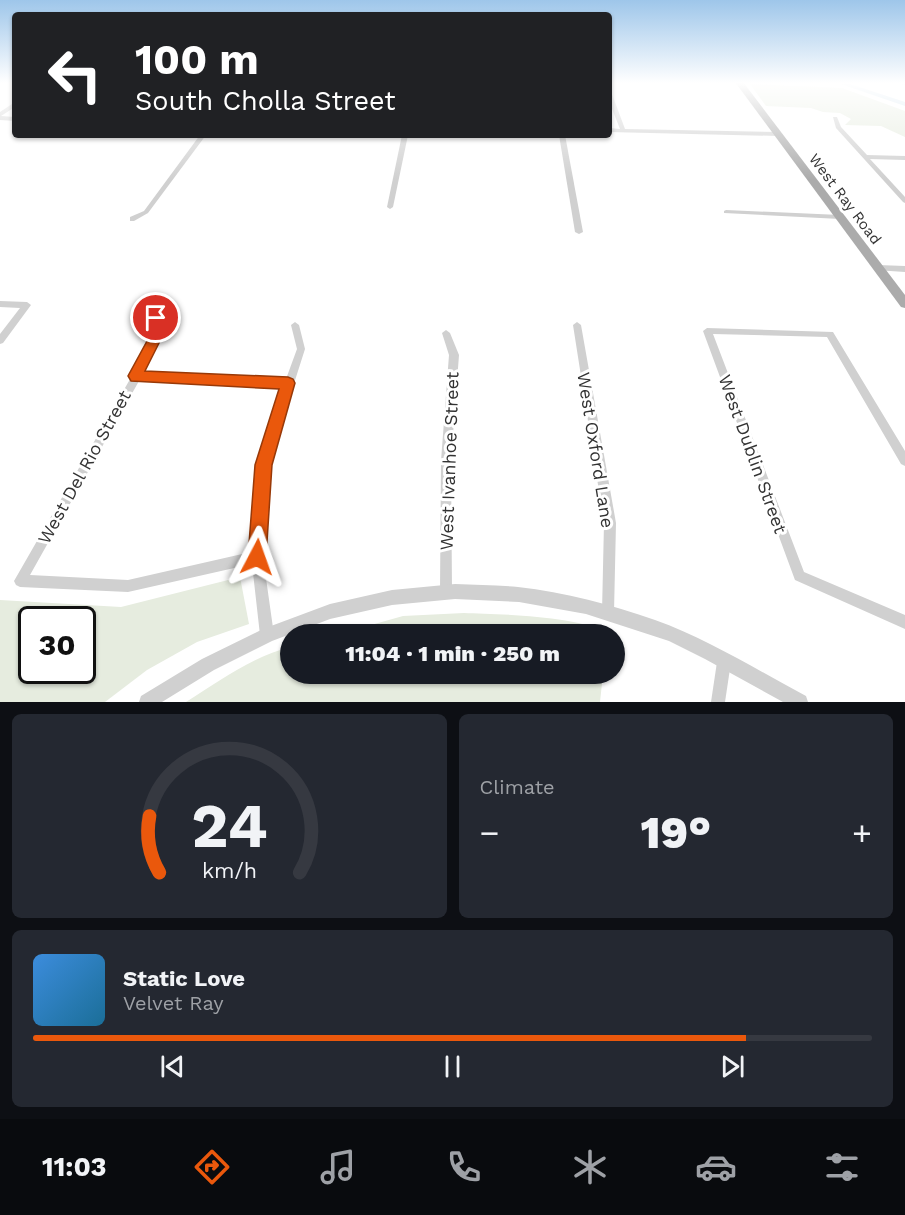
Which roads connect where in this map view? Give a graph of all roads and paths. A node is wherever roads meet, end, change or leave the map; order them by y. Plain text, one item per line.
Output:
1 (617, 115) edge
2 (764, 115) edge
3 (835, 118) dead end
4 (612, 130) edge
5 (623, 130) junction
6 (778, 134) junction
7 (201, 138) edge
8 (404, 138) edge
9 (563, 138) edge
10 (866, 157) junction
11 (905, 158) edge
12 (905, 201) edge
13 (390, 207) dead end
14 (726, 212) dead end
15 (840, 217) junction
16 (132, 219) dead end
17 (579, 232) dead end
18 (878, 268) junction
19 (905, 269) edge
20 (0, 304) edge
21 (905, 304) edge
22 (156, 318) dead end
23 (295, 325) dead end
24 (577, 325) dead end
25 (446, 333) dead end
26 (0, 341) edge
27 (136, 376) junction
28 (288, 383) junction
29 (905, 461) edge
30 (257, 557) junction
31 (446, 591) junction
32 (608, 612) junction
33 (905, 622) edge
34 (267, 635) junction
35 (724, 662) junction
36 (147, 702) edge
37 (718, 702) edge
38 (800, 702) edge

1 - 5 street
2 - 6 main road, West Ray Road
3 - 10 street
4 - 5 street
5 - 6 street
6 - 15 main road, West Ray Road
7 - 16 street
8 - 13 street
9 - 17 street
10 - 11 street
10 - 12 street
14 - 15 street
15 - 18 main road, West Ray Road
18 - 19 street
18 - 21 main road, West Ray Road
20 - 26 street
22 - 27 street, West Del Rio Street
23 - 28 street
24 - 32 street, West Oxford Lane
25 - 31 street, West Ivanhoe Street
27 - 28 street
27 - 30 street, West Del Rio Street
28 - 30 street
29 - 33 street, West Dublin Street
30 - 34 street
31 - 32 street
31 - 34 street
32 - 35 street
34 - 36 street
35 - 37 street
35 - 38 street

